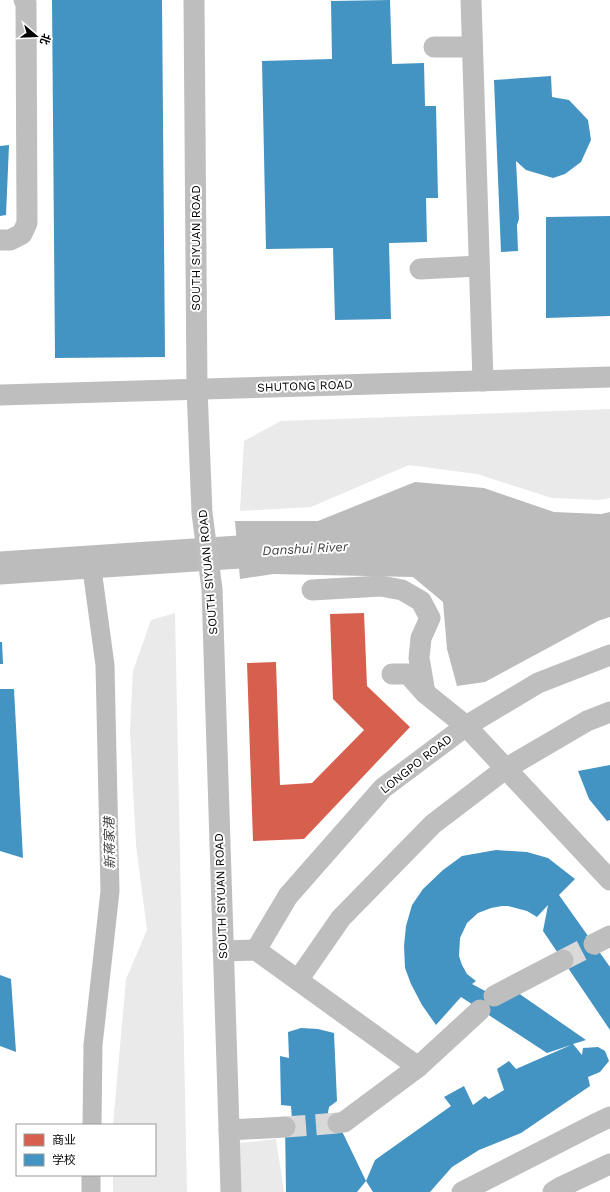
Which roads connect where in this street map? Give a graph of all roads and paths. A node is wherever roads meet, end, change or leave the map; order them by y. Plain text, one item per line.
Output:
1 (24, 0) edge
2 (194, 0) edge
3 (471, 0) edge
4 (434, 47) dead end
5 (472, 47) junction
6 (0, 240) edge
7 (479, 266) junction
8 (420, 269) dead end
9 (610, 377) edge
10 (483, 381) junction
11 (197, 389) junction
12 (0, 395) edge
13 (312, 590) dead end
14 (610, 655) edge
15 (392, 674) dead end
16 (425, 693) junction
17 (610, 712) edge
18 (466, 726) junction
19 (505, 769) junction
20 (610, 880) edge
21 (256, 950) junction
22 (223, 951) junction
23 (563, 960) tunnel mouth
24 (298, 980) junction
25 (418, 1067) junction
26 (610, 1117) edge
27 (338, 1123) tunnel mouth
28 (285, 1127) tunnel mouth
29 (229, 1130) junction
30 (610, 1164) edge
31 (231, 1192) edge
32 (462, 1192) edge
33 (553, 1192) edge

1 - 6 street
2 - 11 street, SOUTH SIYUAN ROAD
3 - 5 street
4 - 5 street
5 - 7 street
7 - 8 street
7 - 10 street
9 - 10 street, SHUTONG ROAD
10 - 11 street, SHUTONG ROAD
11 - 12 street, SHUTONG ROAD
11 - 22 street, SOUTH SIYUAN ROAD
13 - 16 street
14 - 18 street, LONGPO ROAD
15 - 16 street
16 - 18 street
17 - 19 street
18 - 19 street
18 - 21 street, LONGPO ROAD
19 - 20 street
19 - 24 street
21 - 22 street
21 - 24 street
22 - 29 street, SOUTH SIYUAN ROAD
23 - 25 street
24 - 25 street
25 - 27 street
26 - 32 street
28 - 29 street
29 - 31 street, SOUTH SIYUAN ROAD
30 - 33 street

